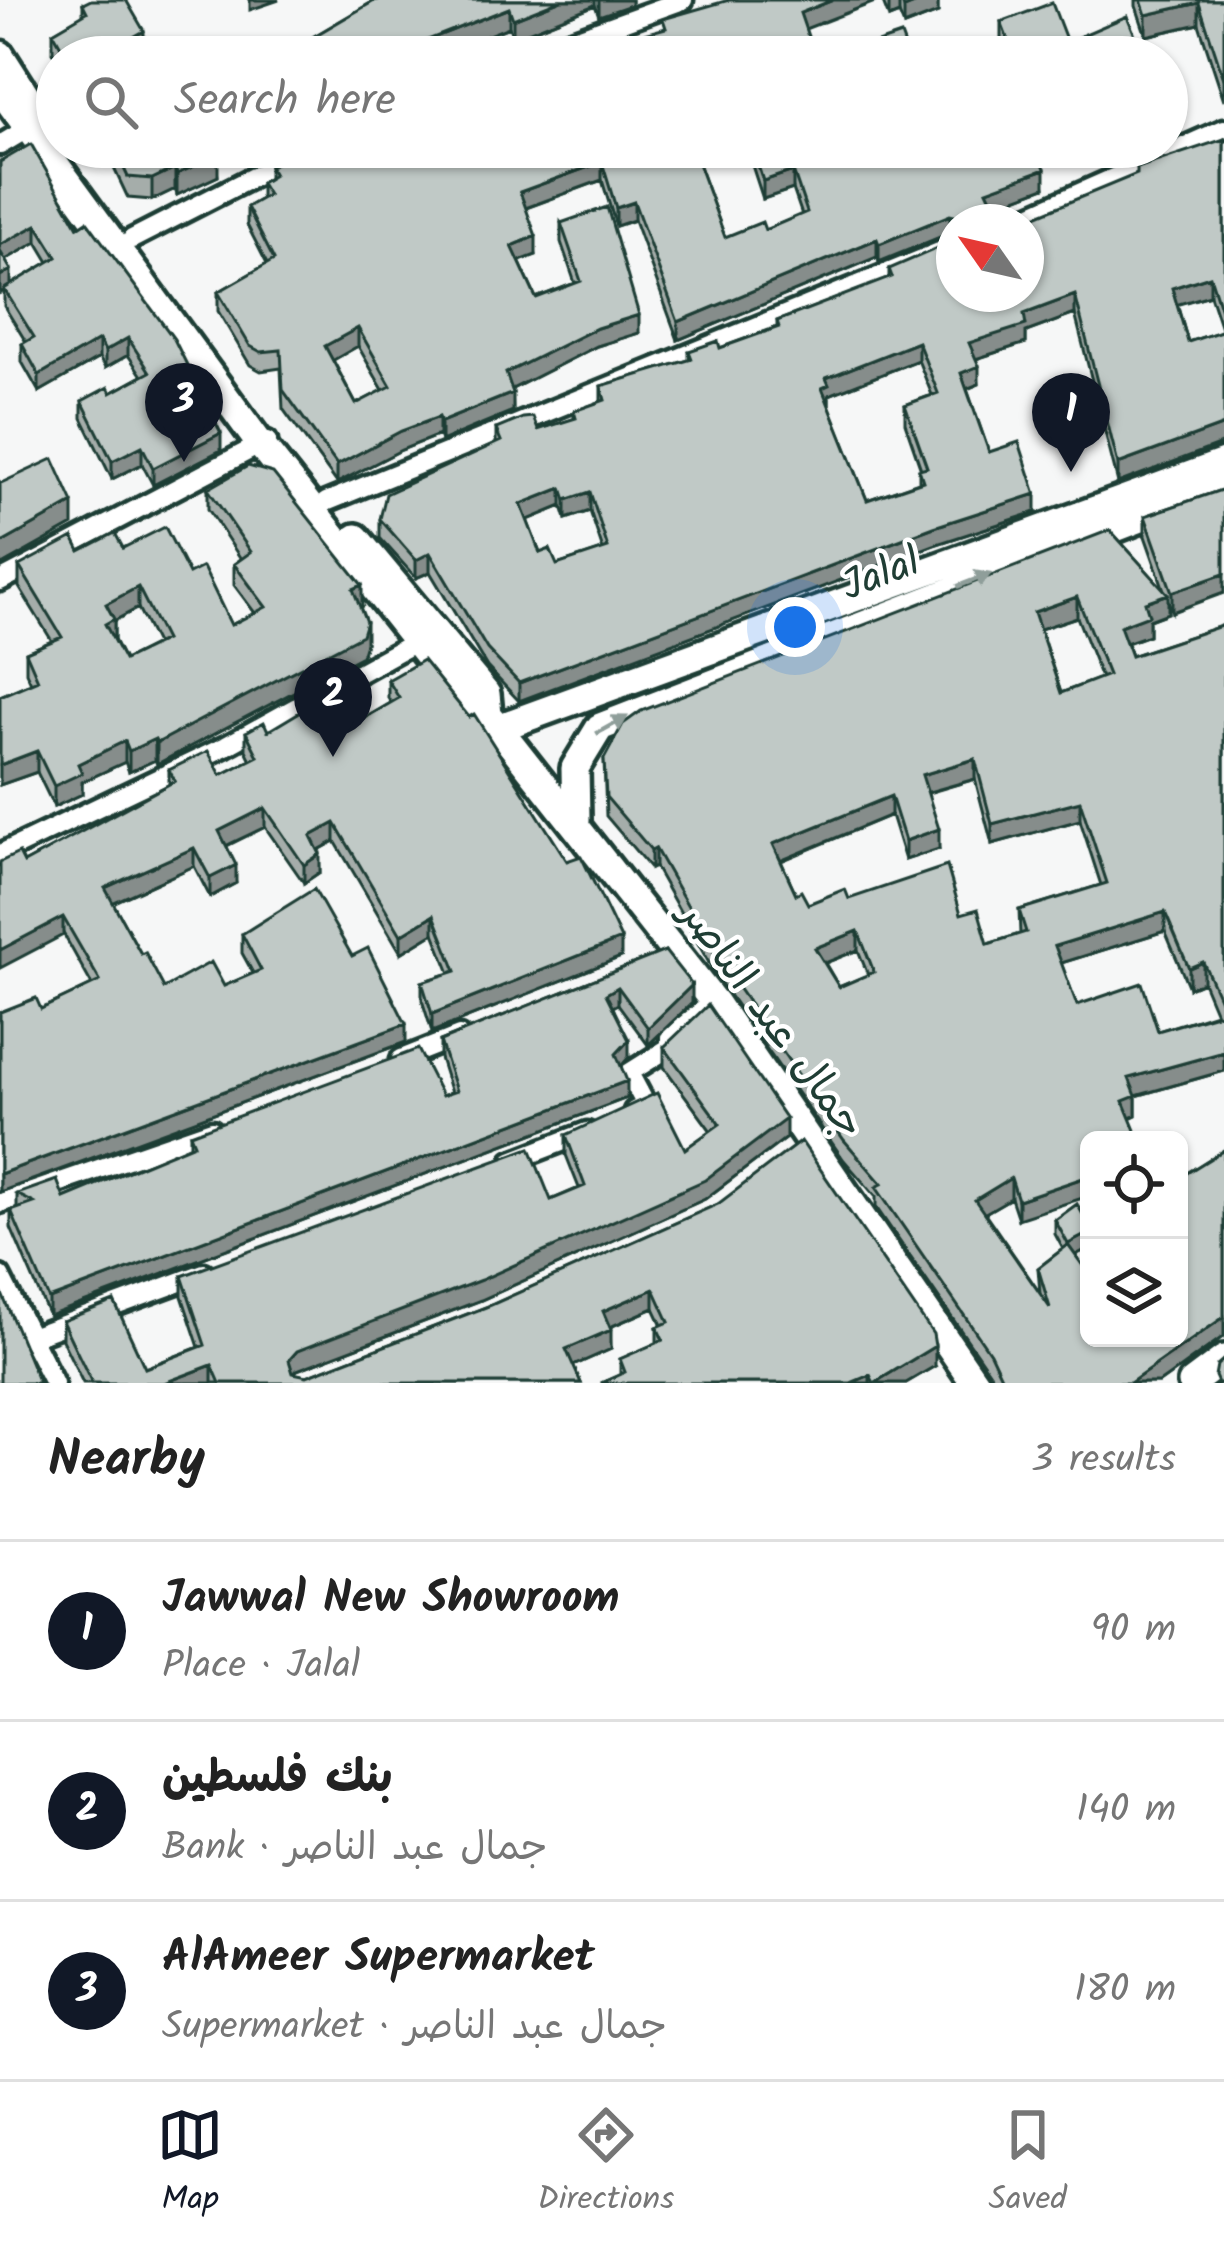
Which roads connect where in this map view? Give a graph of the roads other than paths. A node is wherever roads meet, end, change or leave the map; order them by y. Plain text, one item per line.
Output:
1 (682, 0) edge
2 (583, 36) edge
3 (0, 55) edge
4 (0, 88) edge
5 (36, 119) edge
6 (36, 124) edge
7 (1224, 129) edge
8 (36, 132) edge
9 (0, 145) edge
10 (1188, 145) edge
11 (69, 168) edge
12 (79, 168) edge
13 (271, 168) edge
14 (1136, 168) edge
15 (1044, 209) edge
16 (132, 239) junction
17 (936, 253) edge
18 (266, 441) junction
19 (1224, 463) edge
20 (1224, 486) edge
21 (326, 502) junction
22 (0, 581) edge
23 (424, 637) junction
24 (493, 722) junction
25 (577, 825) junction
26 (0, 854) edge
27 (714, 1002) junction
28 (476, 1029) edge
29 (388, 1064) edge
30 (236, 1122) edge
31 (493, 1167) edge
32 (0, 1203) edge
33 (228, 1264) edge
34 (0, 1276) edge
35 (28, 1338) junction
36 (1224, 1359) edge
37 (54, 1383) edge
38 (975, 1383) edge
39 (1192, 1383) edge

1 - 2 street
3 - 5 main road, جمال عبد الناصر
4 - 6 main road, جمال عبد الناصر
7 - 10 street
8 - 9 street
11 - 18 main road, جمال عبد الناصر
12 - 16 main road, جمال عبد الناصر
13 - 16 street
14 - 15 street
16 - 18 main road, جمال عبد الناصر
17 - 21 street
18 - 21 main road, جمال عبد الناصر
18 - 22 street
18 - 23 main road, جمال عبد الناصر
19 - 24 main road, Jalal
25 -> 20 main road, Jalal
21 - 23 main road, جمال عبد الناصر
23 - 24 main road, جمال عبد الناصر
23 - 26 street
24 - 25 main road, جمال عبد الناصر
25 - 27 main road, جمال عبد الناصر
27 - 31 street
27 - 38 main road, جمال عبد الناصر
28 - 29 street
30 - 32 street
33 - 35 street
34 - 35 street
35 - 37 street
36 - 39 main road

